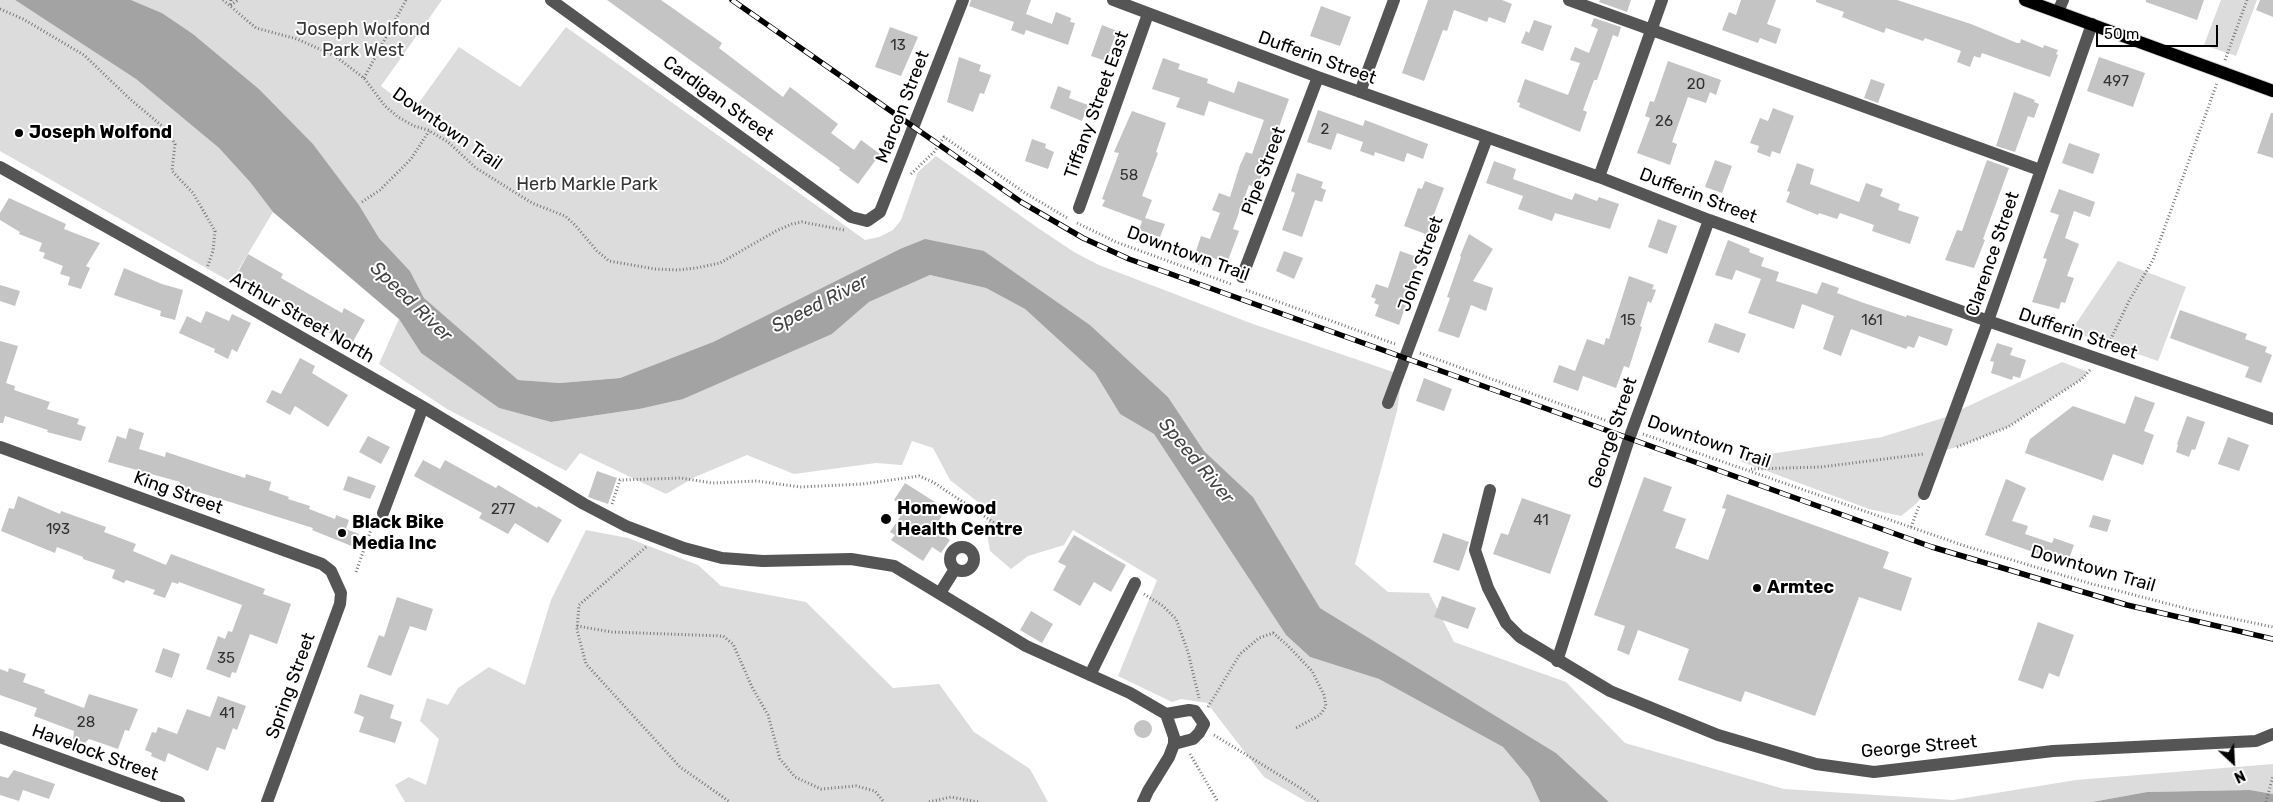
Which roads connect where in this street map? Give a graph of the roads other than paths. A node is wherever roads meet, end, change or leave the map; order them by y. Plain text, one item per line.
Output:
1 (551, 0) edge
2 (963, 0) edge
3 (1394, 0) edge
4 (1569, 0) edge
5 (1662, 0) edge
6 (2025, 0) edge
7 (1122, 1) edge
8 (2061, 6) edge
9 (1148, 14) junction
10 (2092, 24) junction
11 (1651, 30) junction
12 (1318, 77) junction
13 (2273, 90) edge
14 (1360, 92) junction
15 (1487, 138) junction
16 (0, 167) edge
17 (2040, 170) junction
18 (1600, 177) junction
19 (1080, 208) dead end
20 (1709, 220) junction
21 (867, 221) joint
22 (1242, 277) dead end
23 (1988, 321) junction
24 (1388, 403) dead end
25 (423, 407) junction
26 (2273, 420) edge
27 (0, 447) edge
28 (1490, 490) dead end
29 (1924, 494) road end
30 (379, 516) road end
31 (955, 569) dead end
32 (337, 581) joint
33 (1133, 585) road end
34 (940, 593) junction
35 (1557, 661) junction
36 (1090, 675) junction
37 (1166, 714) junction
38 (2273, 734) edge
39 (0, 737) edge
40 (1178, 743) junction
41 (179, 802) edge
42 (267, 802) edge
43 (1143, 802) edge

1 - 21 street, Cardigan Street
2 - 21 street, Marcon Street
3 - 14 street
4 - 11 street
5 - 11 street
6 - 8 main road
7 - 9 street, Dufferin Street
8 - 10 main road
9 - 12 street, Dufferin Street
9 - 19 street, Tiffany Street East
10 - 13 main road
10 - 17 street, Clarence Street
11 - 17 street
11 - 18 street
12 - 14 street, Dufferin Street
12 - 22 street, Pipe Street
14 - 15 street, Dufferin Street
15 - 18 street, Dufferin Street
15 - 24 street, John Street
16 - 25 street, Arthur Street North
17 - 23 street, Clarence Street
18 - 20 street, Dufferin Street
20 - 23 street, Dufferin Street
20 - 35 street, George Street
23 - 26 street, Dufferin Street
23 - 29 street, Clarence Street
25 - 30 street
25 - 34 street, Arthur Street North
27 - 32 street, King Street
28 - 35 street, George Street
31 - 34 street
32 - 42 street, Spring Street
33 - 36 street
34 - 36 street, Arthur Street North
35 - 38 street, George Street
36 - 37 street, Arthur Street North
37 - 40 street
37 - 40 street
39 - 41 street, Havelock Street
40 - 43 street

